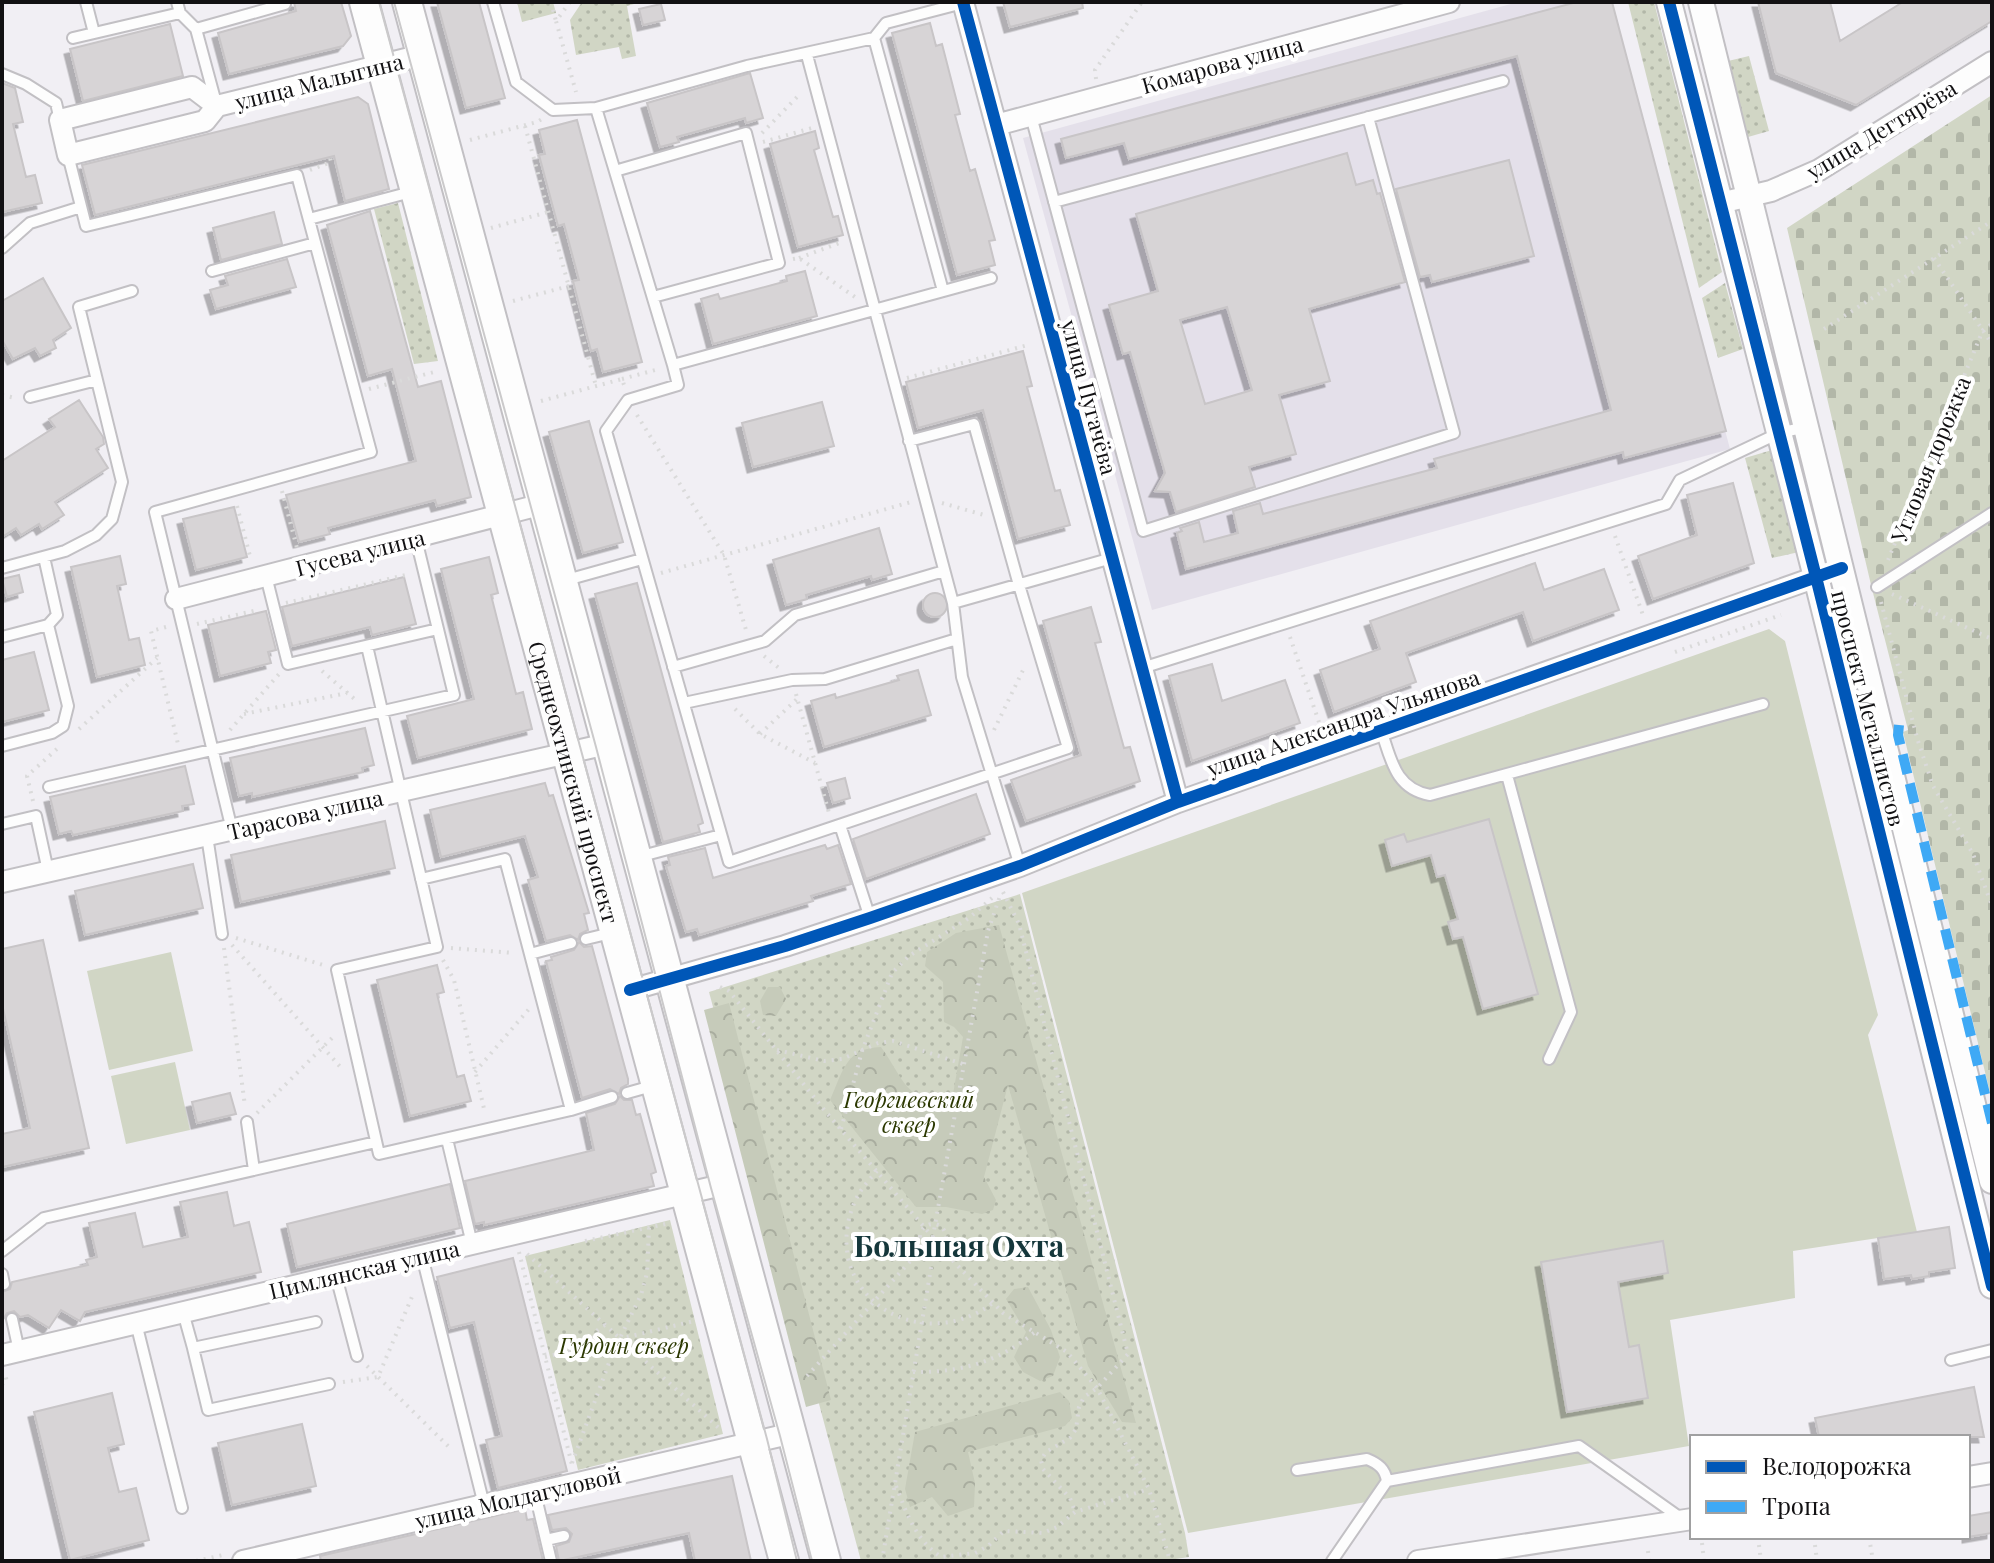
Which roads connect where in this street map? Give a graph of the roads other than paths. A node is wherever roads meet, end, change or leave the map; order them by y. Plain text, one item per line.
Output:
1 (86, 2) edge
2 (284, 2) edge
3 (364, 2) edge
4 (407, 2) edge
5 (493, 2) edge
6 (963, 2) edge
7 (1449, 2) edge
8 (1669, 2) edge
9 (1701, 2) edge
10 (179, 8) edge
11 (196, 29) junction
12 (94, 33) junction
13 (73, 38) dead end
14 (874, 38) junction
15 (422, 55) junction
16 (807, 55) junction
17 (1992, 62) edge
18 (382, 65) junction
19 (2, 74) edge
20 (1503, 81) dead end
21 (217, 106) junction
22 (596, 108) junction
23 (1031, 116) junction
24 (1368, 117) junction
25 (60, 120) junction
26 (996, 125) junction
27 (68, 155) junction
28 (615, 171) junction
29 (416, 191) junction
30 (1749, 196) junction
31 (1054, 202) junction
32 (1720, 203) junction
33 (81, 207) junction
34 (309, 219) junction
35 (315, 243) junction
36 (2, 248) edge
37 (212, 271) dead end
38 (991, 278) dead end
39 (132, 291) dead end
40 (943, 291) junction
41 (653, 297) junction
42 (874, 310) junction
43 (673, 365) junction
44 (97, 380) junction
45 (30, 397) dead end
46 (1806, 427) junction
47 (1779, 433) junction
48 (909, 441) junction
49 (543, 504) junction
50 (1992, 513) edge
51 (503, 515) junction
52 (416, 539) junction
53 (44, 557) junction
54 (1112, 558) junction
55 (642, 559) junction
56 (2, 568) edge
57 (1842, 568) junction
58 (944, 571) junction
59 (266, 576) junction
60 (1816, 577) junction
61 (563, 581) junction
62 (1019, 585) junction
63 (1877, 587) road end
64 (176, 599) junction
65 (953, 603) junction
66 (48, 625) junction
67 (438, 629) junction
68 (2, 637) edge
69 (957, 639) junction
70 (367, 646) junction
71 (673, 667) junction
72 (1142, 668) junction
73 (684, 703) junction
74 (1763, 704) dead end
75 (378, 714) junction
76 (1381, 730) junction
77 (607, 744) junction
78 (2, 746) edge
79 (212, 750) junction
80 (567, 755) junction
81 (992, 774) junction
82 (1507, 775) junction
83 (49, 787) dead end
84 (401, 792) junction
85 (1178, 802) junction
86 (2, 824) edge
87 (837, 826) junction
88 (232, 830) junction
89 (721, 835) junction
90 (207, 836) junction
91 (638, 857) junction
92 (1020, 866) junction
93 (48, 871) junction
94 (421, 879) junction
95 (2, 882) edge
96 (870, 918) junction
97 (615, 932) junction
98 (222, 934) road end
99 (586, 939) dead end
100 (571, 943) dead end
101 (530, 954) junction
102 (670, 979) junction
103 (630, 990) junction
104 (1549, 1059) dead end
105 (656, 1085) junction
106 (627, 1093) dead end
107 (612, 1097) dead end
108 (571, 1110) junction
109 (247, 1122) road end
110 (447, 1139) junction
111 (376, 1142) junction
112 (254, 1170) junction
113 (1992, 1181) edge
114 (726, 1184) junction
115 (685, 1194) junction
116 (472, 1244) junction
117 (2, 1251) edge
118 (422, 1256) junction
119 (336, 1276) junction
120 (1992, 1286) edge
121 (183, 1312) junction
122 (12, 1319) dead end
123 (316, 1322) dead end
124 (136, 1323) junction
125 (193, 1348) junction
126 (1992, 1350) edge
127 (11, 1353) edge
128 (357, 1356) road end
129 (1951, 1360) dead end
130 (329, 1384) road end
131 (793, 1433) junction
132 (742, 1441) junction
133 (1297, 1470) dead end
134 (1992, 1473) edge
135 (1970, 1477) edge
136 (1387, 1481) junction
137 (535, 1493) junction
138 (484, 1505) junction
139 (182, 1508) dead end
140 (1688, 1520) edge
141 (564, 1536) dead end
142 (546, 1540) junction
143 (1428, 1560) edge
144 (243, 1561) edge
145 (551, 1561) edge
146 (784, 1561) edge
147 (826, 1561) edge
148 (1332, 1561) edge

1 - 12 lane
2 - 11 lane
3 - 18 main road, Среднеохтинский проспект
4 - 15 main road, Среднеохтинский проспект
5 - 22 lane
6 - 14 lane
6 - 26 street, улица Пугачёва
7 - 23 street, Комарова улица
8 - 32 street, проспект Металлистов
9 - 30 street, проспект Металлистов
10 - 11 lane
10 - 12 lane
11 - 21 lane
12 - 13 lane
14 - 16 lane
14 - 40 lane
15 - 18 street, улица Малыгина
15 - 49 main road, Среднеохтинский проспект
16 - 22 lane
16 - 42 lane
17 - 30 street, улица Дегтярёва
18 - 21 street, улица Малыгина
18 - 29 main road, Среднеохтинский проспект
19 - 25 lane
20 - 24 lane
21 - 25 street, улица Малыгина
21 - 27 street, улица Малыгина
22 - 28 lane
23 - 26 street, Комарова улица
23 - 31 lane
24 - 31 lane
24 - 31 lane
25 - 27 street
26 - 54 street, улица Пугачёва
27 - 33 lane
28 - 41 lane
28 - 41 lane
29 - 34 lane
29 - 51 main road, Среднеохтинский проспект
30 - 32 street, улица Дегтярёва
30 - 46 street, проспект Металлистов
32 - 47 street, проспект Металлистов
33 - 34 lane
33 - 36 lane
34 - 35 lane
35 - 37 lane
35 - 64 lane
38 - 40 lane
39 - 44 lane
40 - 42 lane
41 - 43 lane
42 - 43 lane
42 - 48 lane
43 - 55 lane
44 - 45 lane
44 - 53 lane
46 - 47 lane
46 - 57 street, проспект Металлистов
47 - 60 street, проспект Металлистов
47 - 72 lane
48 - 58 lane
48 - 62 lane
49 - 51 street, Гусева улица
49 - 61 main road, Среднеохтинский проспект
50 - 63 lane
51 - 52 street, Гусева улица
51 - 80 main road, Среднеохтинский проспект
52 - 59 street, Гусева улица
52 - 67 lane
53 - 56 lane
53 - 66 lane
54 - 62 lane
54 - 72 street, улица Пугачёва
55 - 61 lane
55 - 71 lane
57 - 60 street, улица Александра Ульянова
57 - 113 street, проспект Металлистов
58 - 65 lane
58 - 71 lane
59 - 64 street, Гусева улица
59 - 70 lane
60 - 76 street, улица Александра Ульянова
60 - 120 street, проспект Металлистов
61 - 77 main road, Среднеохтинский проспект
62 - 65 lane
62 - 81 lane
64 - 79 lane
65 - 69 lane
66 - 68 lane
66 - 78 lane
67 - 70 lane
67 - 75 lane
69 - 73 lane
69 - 81 lane
70 - 75 lane
71 - 73 lane
72 - 85 street, улица Пугачёва
73 - 89 lane
74 - 82 lane
75 - 79 lane
75 - 84 lane
76 - 82 lane
76 - 85 street, улица Александра Ульянова
77 - 80 street, Тарасова улица
77 - 91 main road, Среднеохтинский проспект
79 - 83 lane
79 - 88 lane
80 - 84 street, Тарасова улица
80 - 97 main road, Среднеохтинский проспект
81 - 87 lane
81 - 92 lane
82 - 104 lane
84 - 88 street, Тарасова улица
84 - 94 lane
85 - 92 street, улица Александра Ульянова
86 - 93 lane
87 - 89 lane
87 - 96 lane
88 - 90 street, Тарасова улица
89 - 91 lane
90 - 93 street, Тарасова улица
90 - 98 lane
91 - 102 main road, Среднеохтинский проспект
92 - 96 street, улица Александра Ульянова
93 - 95 street, Тарасова улица
94 - 101 lane
94 - 111 lane
96 - 102 street, улица Александра Ульянова
97 - 99 lane
97 - 103 main road, Среднеохтинский проспект
100 - 101 lane
101 - 108 lane
102 - 103 street, улица Александра Ульянова
102 - 114 main road, Среднеохтинский проспект
103 - 105 main road, Среднеохтинский проспект
105 - 106 lane
105 - 115 main road, Среднеохтинский проспект
107 - 108 lane
108 - 110 lane
109 - 112 lane
110 - 111 lane
110 - 116 lane
111 - 112 lane
112 - 117 lane
114 - 115 street, Цимлянская улица
114 - 131 main road, Среднеохтинский проспект
115 - 116 street, Цимлянская улица
115 - 132 main road, Среднеохтинский проспект
116 - 118 street, Цимлянская улица
118 - 119 street, Цимлянская улица
118 - 138 lane
119 - 121 street, Цимлянская улица
119 - 128 lane
121 - 124 street, Цимлянская улица
121 - 125 lane
122 - 127 lane
123 - 125 lane
124 - 127 street, Цимлянская улица
124 - 139 lane
125 - 130 lane
126 - 129 lane
131 - 132 street, улица Молдагуловой
131 - 147 main road, Среднеохтинский проспект
132 - 137 street, улица Молдагуловой
132 - 146 main road, Среднеохтинский проспект
133 - 136 lane
134 - 135 street
136 - 140 lane
136 - 148 lane
137 - 138 street, улица Молдагуловой
137 - 142 lane
138 - 144 street, улица Молдагуловой
140 - 143 street
141 - 142 lane
142 - 145 lane

